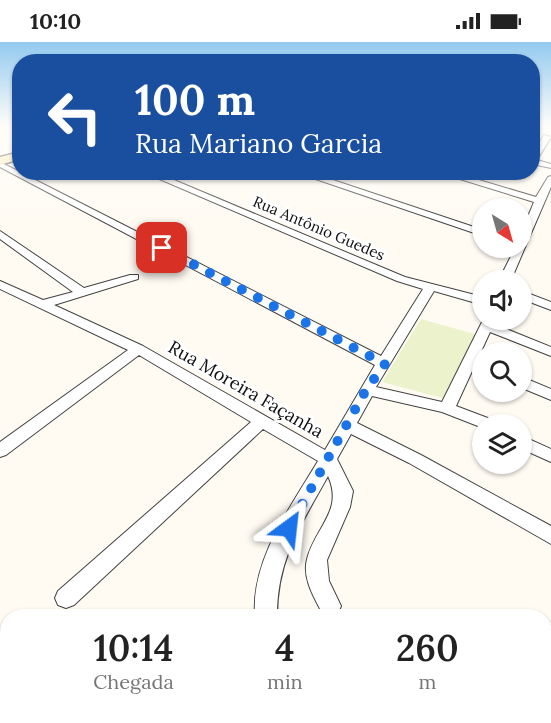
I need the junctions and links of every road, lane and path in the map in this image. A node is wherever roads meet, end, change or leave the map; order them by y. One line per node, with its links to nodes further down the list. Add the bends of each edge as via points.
1 (551, 179): 6 (street)
2 (39, 180): 21 (street)
3 (166, 180): 12 (street, Rua Antônio Guedes)
4 (323, 180): 8 (street)
5 (471, 180): 6 (street)
6 (543, 199): 7 (street)
7 (532, 221)
8 (472, 229)
9 (0, 234): 13 (street)
10 (134, 277): 13 (street)
11 (0, 285): 16 (street, Rua Moreira Façanha)
12 (429, 289): 14 (street, Rua Antônio Guedes); 21 (street)
13 (81, 292): 16 (street)
14 (472, 299)
15 (532, 299): 17 (street)
16 (45, 304): 19 (street, Rua Moreira Façanha)
17 (551, 306)
18 (503, 330): 20 (street)
19 (138, 349): 28 (street, Rua Moreira Façanha); 31 (street)
20 (551, 352)
21 (385, 364): 24 (street)
22 (472, 369): 26 (street)
23 (532, 386): 25 (street)
24 (366, 390): 26 (street); 29 (street)
25 (551, 395)
26 (447, 408): 27 (street)
27 (472, 418)
28 (261, 422): 33 (street, Rua Moreira Façanha); 35 (street)
29 (347, 425): 33 (street); 34 (street)
30 (532, 447): 32 (street)
31 (0, 451)
32 (551, 456)
33 (329, 460): 36 (street, Rua Moreira Façanha, via 344,491 341,507 317,560 318,582); 37 (street, via 279,546 265,595)
34 (551, 536)
35 (66, 598)
36 (330, 606)
37 (266, 609)

